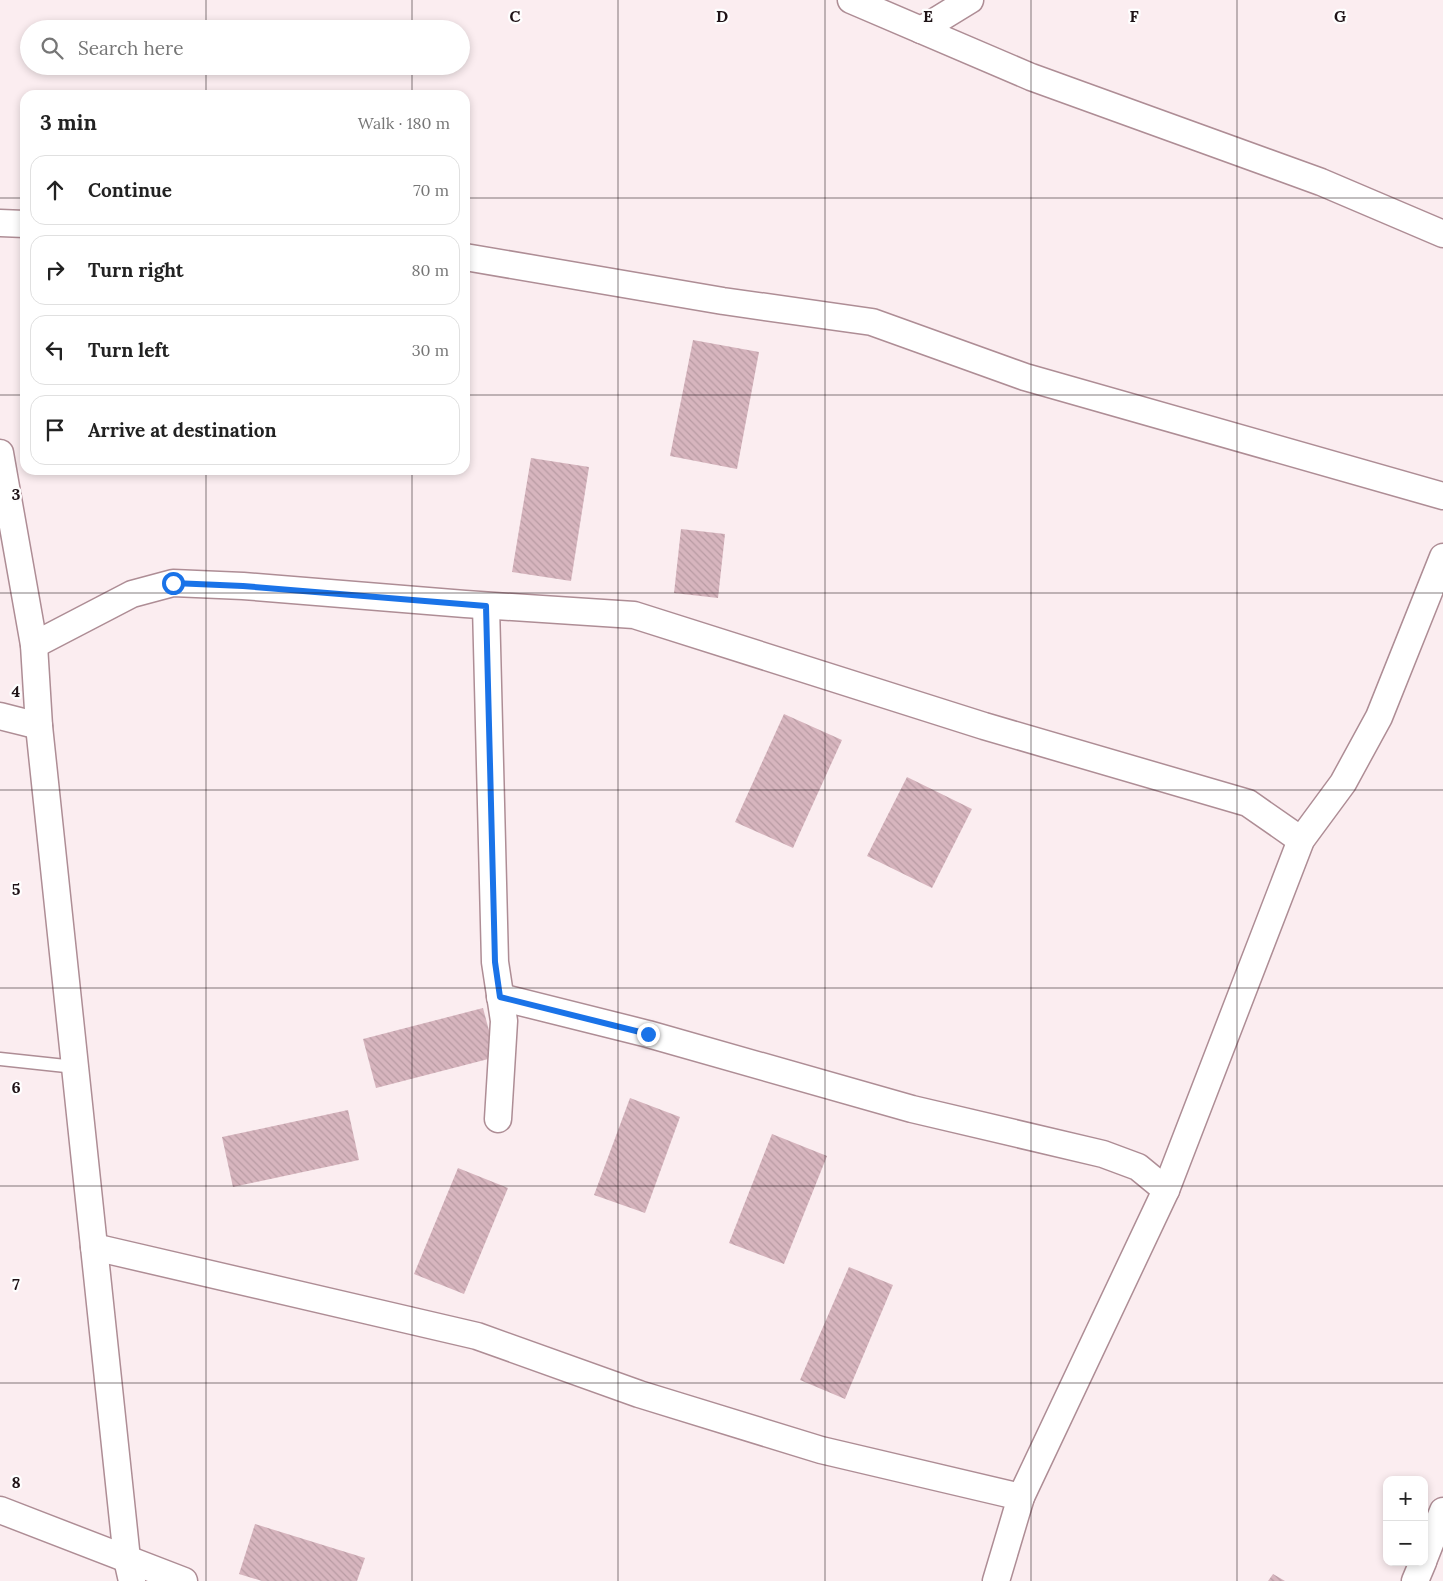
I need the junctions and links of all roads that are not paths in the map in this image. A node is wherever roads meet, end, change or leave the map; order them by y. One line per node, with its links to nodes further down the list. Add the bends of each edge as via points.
1 (852, 0): 3 (street)
2 (970, 0): 3 (street)
3 (921, 30): 6 (street, via 1031,77 1321,182)
4 (0, 223): 5 (street)
5 (20, 224)
6 (1443, 234)
7 (470, 258): 9 (street, via 723,302 872,322 1025,377)
8 (0, 453): 12 (street)
9 (1443, 496)
10 (1443, 557): 15 (street, via 1379,718 1344,783)
11 (486, 606): 12 (street, via 173,583 132,594); 15 (street, via 634,615 984,726 1248,803); 16 (street, via 495,962)
12 (34, 645): 14 (street)
13 (0, 716): 14 (street)
14 (39, 726): 18 (street)
15 (1301, 840): 20 (street)
16 (500, 997): 19 (street, via 504,1021); 20 (street, via 648,1034 912,1108 1103,1154 1138,1166)
17 (0, 1059): 18 (lane)
18 (75, 1067): 21 (street)
19 (498, 1119)
20 (1166, 1190): 22 (street)
21 (94, 1247): 22 (street, via 477,1336 639,1394 821,1450); 27 (street)
22 (1021, 1497): 29 (street)
23 (0, 1510): 27 (street)
24 (1443, 1511): 25 (street)
25 (1428, 1549)
26 (1421, 1566): 30 (street)
27 (129, 1570): 28 (street)
28 (184, 1581)
29 (996, 1581)
30 (1415, 1581)

